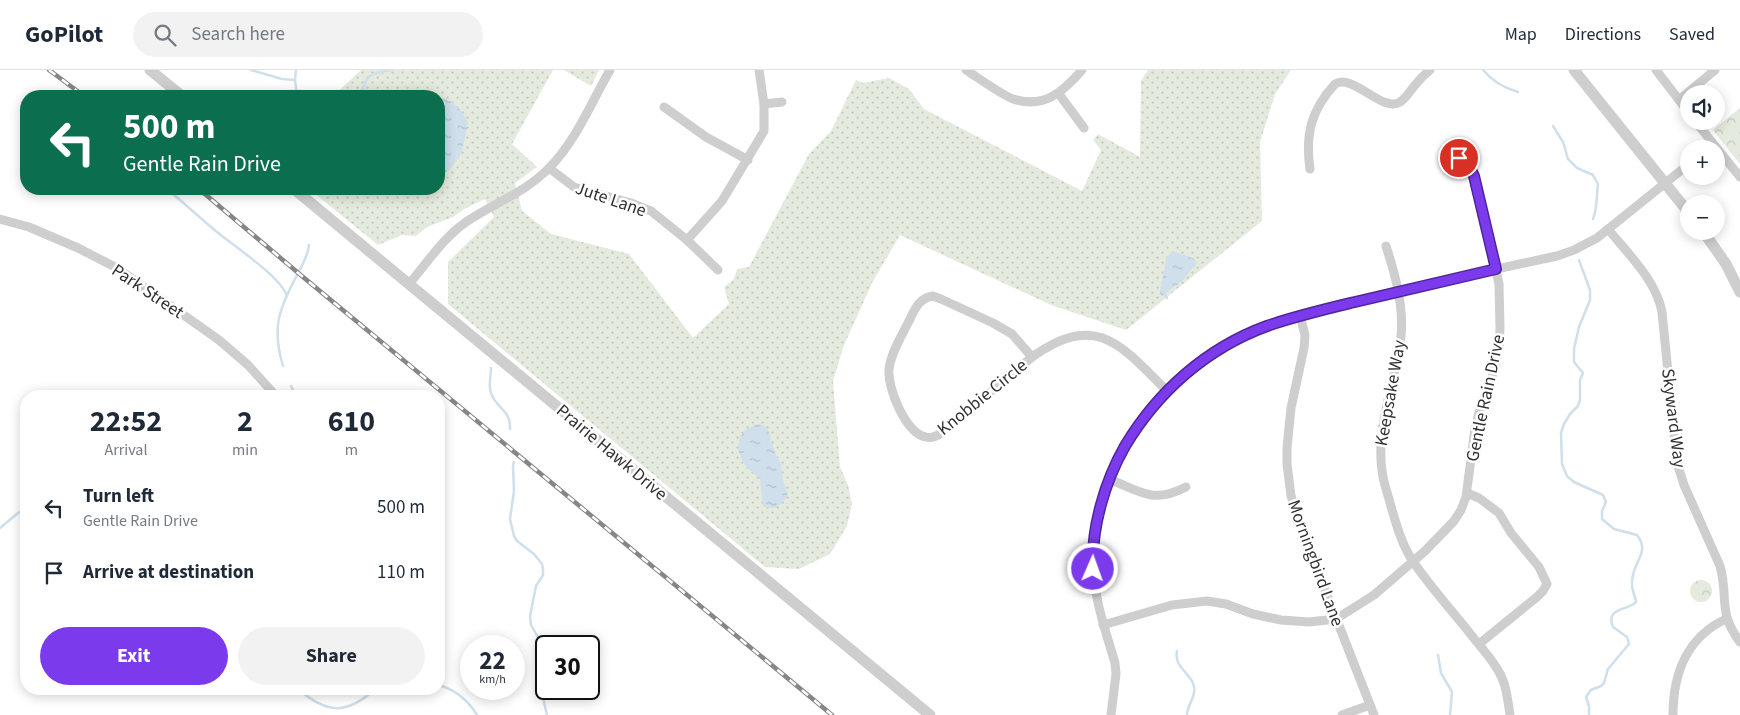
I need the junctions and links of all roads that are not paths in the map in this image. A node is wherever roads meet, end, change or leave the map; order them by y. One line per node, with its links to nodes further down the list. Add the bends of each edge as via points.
1 (150, 70): 10 (street)
2 (610, 70): 20 (street, via 573,136)
3 (759, 70): 14 (street)
4 (966, 70): 11 (street, via 1012,99 1038,102)
5 (1082, 70): 11 (street)
6 (1430, 70): 21 (street, via 1402,101 1396,103 1383,101 1346,82 1335,84 1311,123 1308,139)
7 (1574, 70): 24 (street)
8 (1656, 70): 12 (street)
9 (1715, 70): 12 (street)
10 (175, 90)
11 (1058, 94): 16 (street)
12 (1679, 100)
13 (782, 102): 14 (street)
14 (764, 104): 18 (street, via 764,131)
15 (664, 107): 18 (street, via 706,137)
16 (1084, 128)
17 (1459, 158): 32 (street, Gentle Rain Drive, via 1474,176)
18 (748, 160): 29 (street, via 722,201)
19 (1725, 161): 23 (street)
20 (549, 168): 29 (street, Jute Lane, via 580,190 651,211); 34 (street, via 519,192 465,223 445,240)
21 (1310, 170)
22 (1680, 171): 24 (street)
23 (1740, 177)
24 (1665, 183): 26 (street); 28 (street)
25 (301, 195): 34 (street, Prairie Hawk Drive)
26 (1680, 202)
27 (0, 219): 39 (street, Park Street, via 28,227 117,268 219,340)
28 (1608, 229): 32 (street, via 1566,253); 46 (street, Skyward Way, via 1650,283 1660,305 1677,463 1720,566)
29 (687, 240): 33 (street, Jute Lane)
30 (1709, 240): 36 (street)
31 (1386, 246): 35 (street, Keepsake Way)
32 (1496, 269): 35 (street); 43 (street, Gentle Rain Drive, via 1500,304 1499,347 1475,428)
33 (718, 270)
34 (409, 284): 51 (street, Prairie Hawk Drive)
35 (1397, 292): 37 (street); 44 (street, Keepsake Way, via 1401,334 1382,427 1381,469 1406,550)
36 (1740, 292)
37 (1300, 316): 40 (street, via 1226,344); 45 (street, Morningbird Lane, via 1304,348 1291,408 1287,464 1291,496 1302,531)
38 (1032, 357): 38 (street, Knobbie Circle, via 932,438 916,432 900,412 891,391 889,370 892,358 917,306 926,297 941,298 993,323 1012,334); 40 (street, via 1048,346 1074,336 1103,338 1128,352)
39 (271, 390)
40 (1167, 391): 41 (street, via 1135,430)
41 (1109, 479): 42 (street, via 1153,496 1174,493); 47 (street, via 1095,535 1093,559 1095,594)
42 (1186, 486)
43 (1467, 493): 44 (street, Gentle Rain Drive, via 1454,521); 49 (street, via 1499,513 1539,567 1547,584 1537,598)
44 (1413, 562): 45 (street, Gentle Rain Drive, via 1374,595); 49 (street, Keepsake Way)
45 (1336, 619): 47 (street, Gentle Rain Drive, via 1309,622 1281,620 1207,601 1172,606); 50 (street, Morningbird Lane)
46 (1726, 619): 48 (street, Skyward Way); 56 (street, via 1704,632 1689,651 1677,677)
47 (1103, 625): 52 (street, via 1116,674)
48 (1740, 642)
49 (1479, 644): 55 (street, Keepsake Way, via 1501,676)
50 (1370, 705): 53 (street); 54 (street, Morningbird Lane)
51 (930, 715)
52 (1110, 715)
53 (1342, 715)
54 (1374, 715)
55 (1510, 715)
56 (1673, 715)

